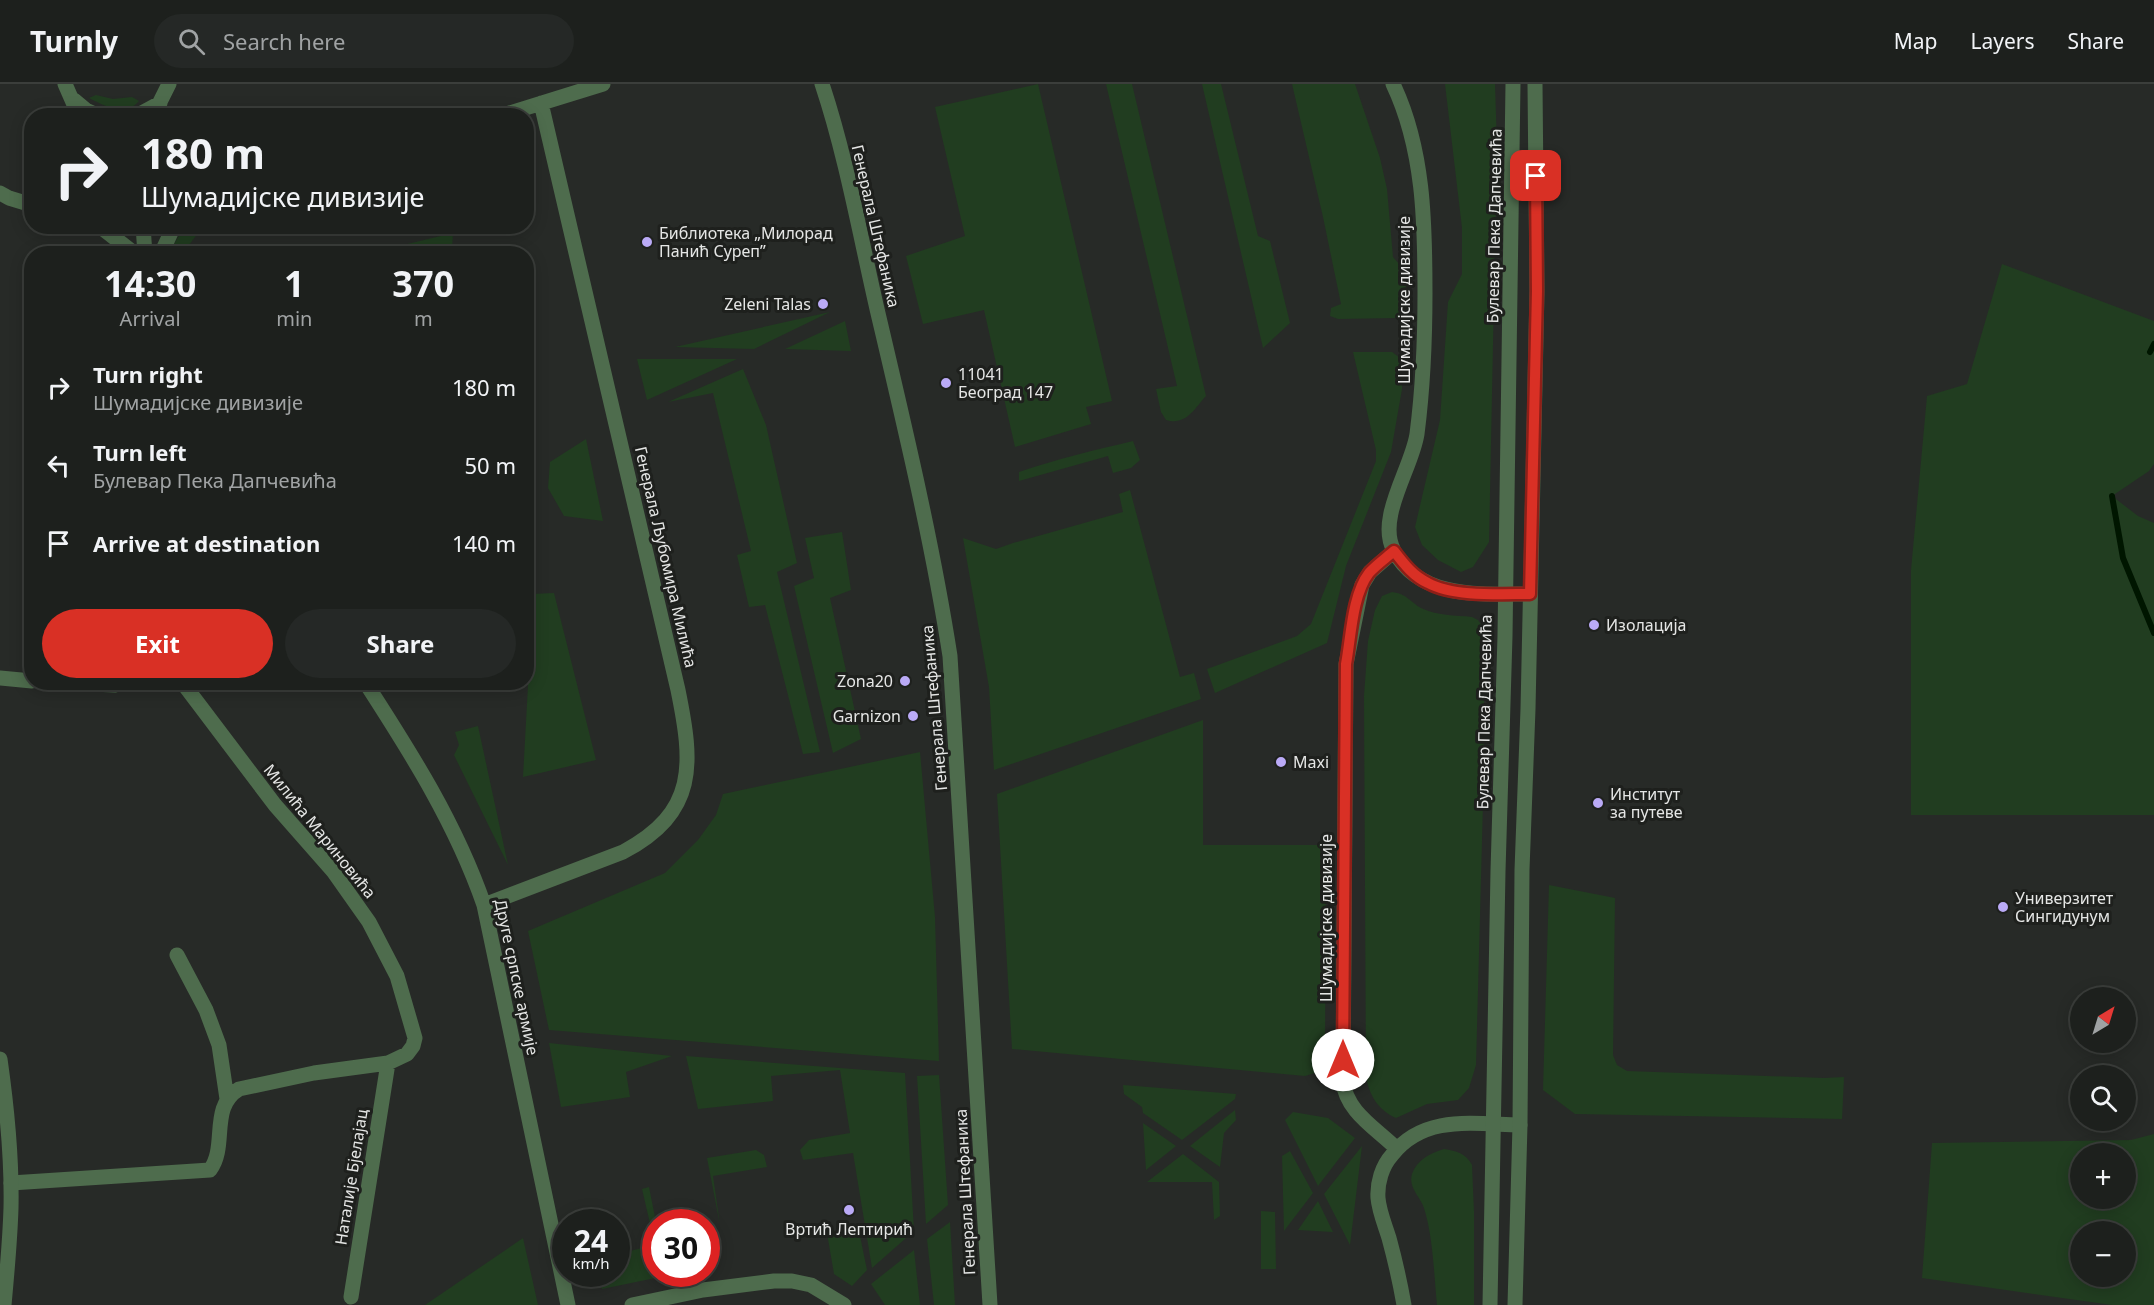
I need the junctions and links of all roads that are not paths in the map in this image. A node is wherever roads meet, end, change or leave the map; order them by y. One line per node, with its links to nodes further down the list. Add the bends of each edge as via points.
1 (169, 84): 8 (street)
2 (603, 84): 7 (street)
3 (822, 84): 35 (street, Генерала Штефаника, via 898,402 950,656)
4 (1393, 84): 14 (street, Шумадијске дивизије, via 1417,161 1425,274 1422,388 1416,436 1389,523)
5 (1513, 84): 15 (street, Булевар Пека Дапчевића)
6 (1536, 84): 16 (street, via 1537,291)
7 (541, 103): 9 (street); 21 (street, Генерала Љубомира Милића, via 678,690 686,737 686,778 676,808 642,842)
8 (157, 108)
9 (525, 108)
10 (0, 193): 11 (street)
11 (24, 203)
12 (110, 234): 13 (street)
13 (125, 246)
14 (1394, 551): 15 (street, via 1411,572 1429,584 1457,591); 28 (street, Шумадијске дивизије, via 1370,572 1362,585 1346,664 1343,1082 1348,1102 1355,1111)
15 (1504, 594): 16 (street); 26 (street, Булевар Пека Дапчевића)
16 (1530, 594): 27 (street)
17 (0, 678): 18 (street)
18 (24, 680)
19 (188, 690): 24 (street, Милића Мариновића, via 369,922 397,976 415,1038 407,1053)
20 (370, 690): 21 (street, Друге српске армије, via 444,812)
21 (484, 905): 32 (street, Друге српске армије)
22 (177, 955): 25 (street, via 206,1010 219,1045)
23 (0, 1059): 29 (street)
24 (388, 1063): 25 (street, Милића Мариновића, via 265,1083 239,1089); 30 (street, Наталије Бјелајац)
25 (228, 1099): 29 (street, via 221,1115 216,1162 210,1170)
26 (1494, 1124): 27 (street); 28 (street, via 1457,1123 1421,1130); 37 (street, Булевар Пека Дапчевића)
27 (1520, 1125): 38 (street)
28 (1396, 1149): 36 (street, via 1381,1176 1378,1200)
29 (11, 1183): 31 (street)
30 (351, 1297)
31 (4, 1305)
32 (568, 1305)
33 (632, 1305): 34 (street, via 703,1290 783,1281 811,1285)
34 (844, 1305)
35 (990, 1305)
36 (1404, 1305)
37 (1490, 1305)
38 (1515, 1305)

